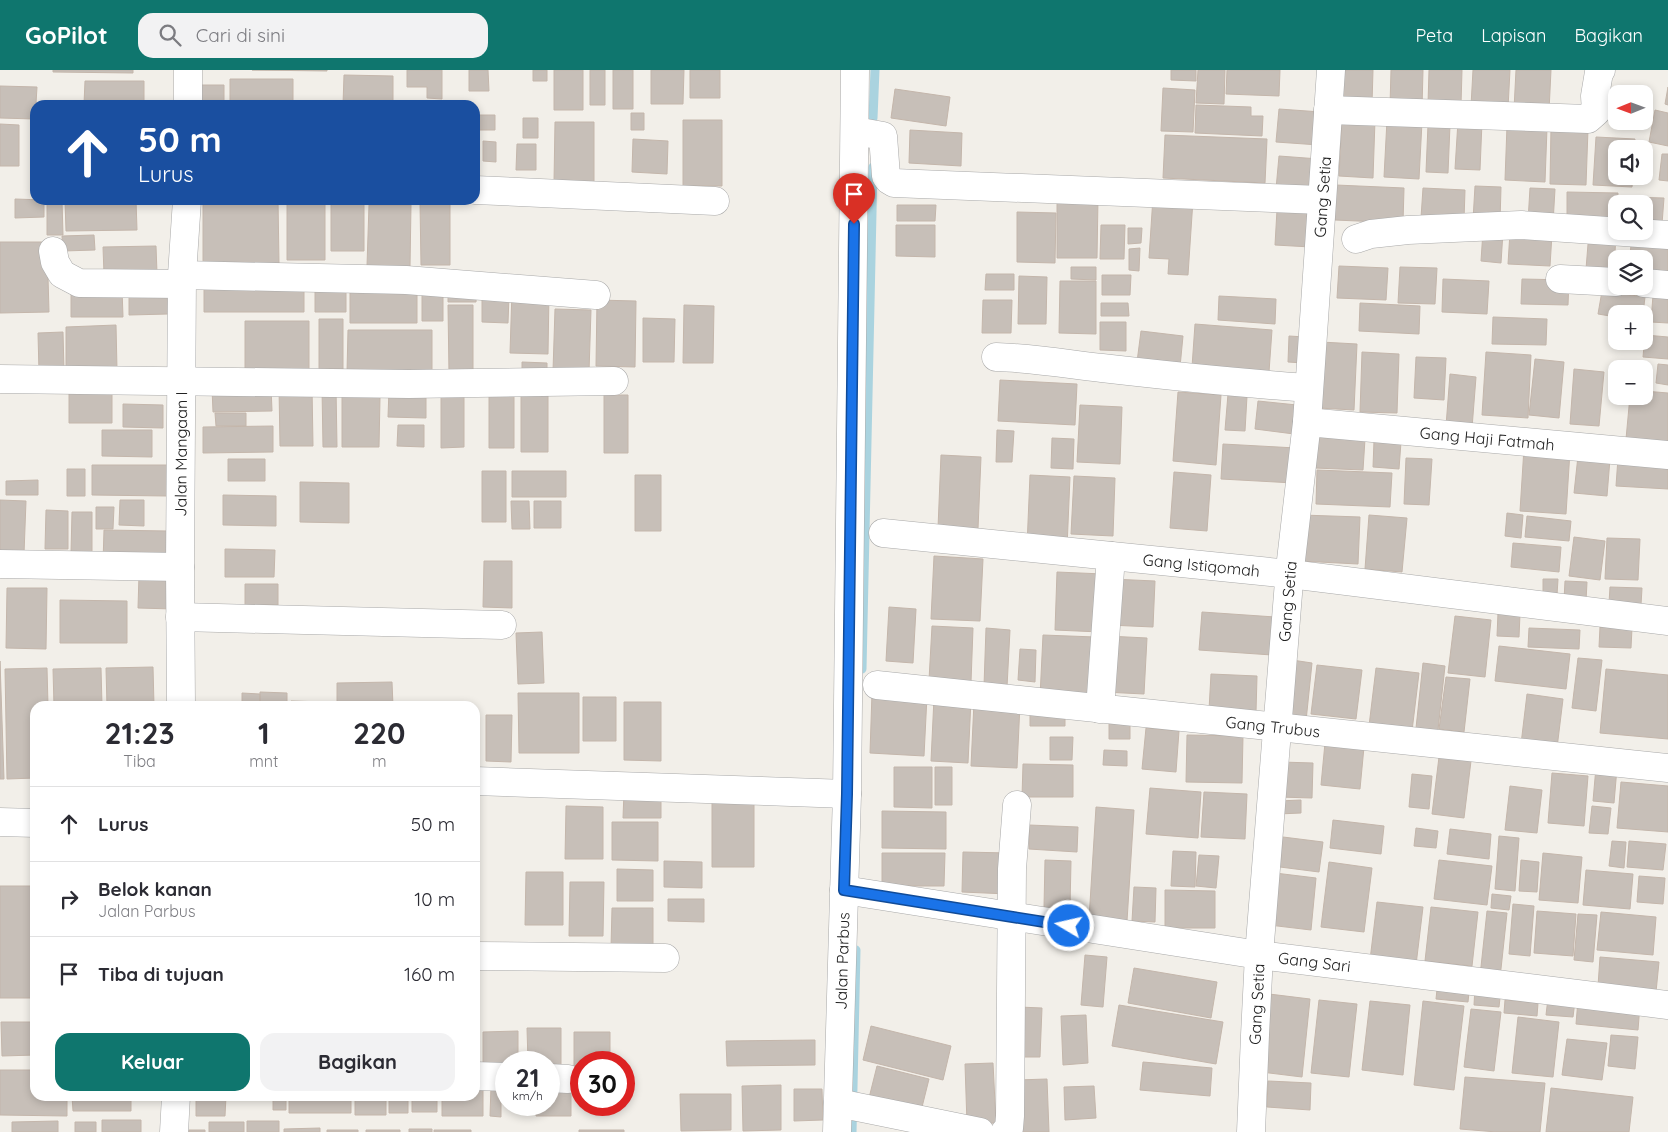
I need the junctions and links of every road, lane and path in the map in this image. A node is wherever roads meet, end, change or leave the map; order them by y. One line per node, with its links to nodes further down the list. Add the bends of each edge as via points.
1 (188, 70): 5 (street)
2 (855, 70): 7 (street, Jalan Parbus)
3 (1331, 70): 6 (street, Gang Setia)
4 (1601, 70): 6 (street, via 1595,96 1596,112 1588,119)
5 (188, 100)
6 (1328, 110): 9 (street, Gang Setia)
7 (855, 131): 9 (street, via 883,136 886,176 894,183); 42 (street, Jalan Parbus)
8 (480, 190): 10 (street)
9 (1321, 200): 25 (street, Gang Setia)
10 (714, 201)
11 (187, 205): 15 (street, Jalan Mangaan I)
12 (1668, 236): 13 (street, via 1521,226 1408,230)
13 (1356, 239)
14 (53, 251): 15 (street, via 62,274 79,283)
15 (182, 279): 20 (street, via 406,280); 24 (street, Jalan Mangaan I)
16 (1560, 279): 17 (street)
17 (1608, 282)
18 (1653, 283): 19 (street)
19 (1668, 284)
20 (596, 295)
21 (996, 357): 25 (street)
22 (0, 378): 24 (street)
23 (614, 381): 24 (street, via 409,384)
24 (181, 382): 31 (street, Jalan Mangaan I)
25 (1309, 388): 26 (street, Gang Setia)
26 (1307, 422): 27 (street, Gang Haji Fatmah); 32 (street, Gang Setia)
27 (1668, 455)
28 (883, 533): 29 (street, Gang Istiqomah)
29 (1111, 556): 32 (street, Gang Istiqomah); 38 (street)
30 (0, 564): 31 (street)
31 (180, 567): 33 (street, Jalan Mangaan I)
32 (1290, 574): 34 (street, Gang Istiqomah); 39 (street, Gang Setia)
33 (180, 618): 35 (street); 37 (street, Jalan Mangaan I)
34 (1668, 621)
35 (502, 624)
36 (877, 685): 38 (street, Gang Trubus)
37 (181, 701)
38 (1100, 709): 39 (street, Gang Trubus)
39 (1278, 728): 40 (street, Gang Trubus); 48 (street, Gang Setia)
40 (1668, 768)
41 (480, 781): 42 (street)
42 (847, 794): 46 (street, Jalan Parbus)
43 (1017, 805): 47 (street)
44 (0, 822): 45 (street)
45 (30, 823)
46 (856, 892): 47 (street, Gang Sari); 55 (street, Jalan Parbus)
47 (1012, 917): 48 (street, Gang Sari); 59 (street, via 1010,1116 1009,1128)
48 (1260, 955): 51 (street, Gang Sari); 60 (street, Gang Setia)
49 (480, 956): 50 (street)
50 (665, 958)
51 (1668, 1005)
52 (480, 1076): 53 (street)
53 (495, 1077)
54 (176, 1101): 56 (street)
55 (845, 1105): 57 (street, Jalan Parbus); 58 (street)
56 (174, 1132)
57 (837, 1132)
58 (980, 1132)
59 (1005, 1132)
60 (1251, 1132)

